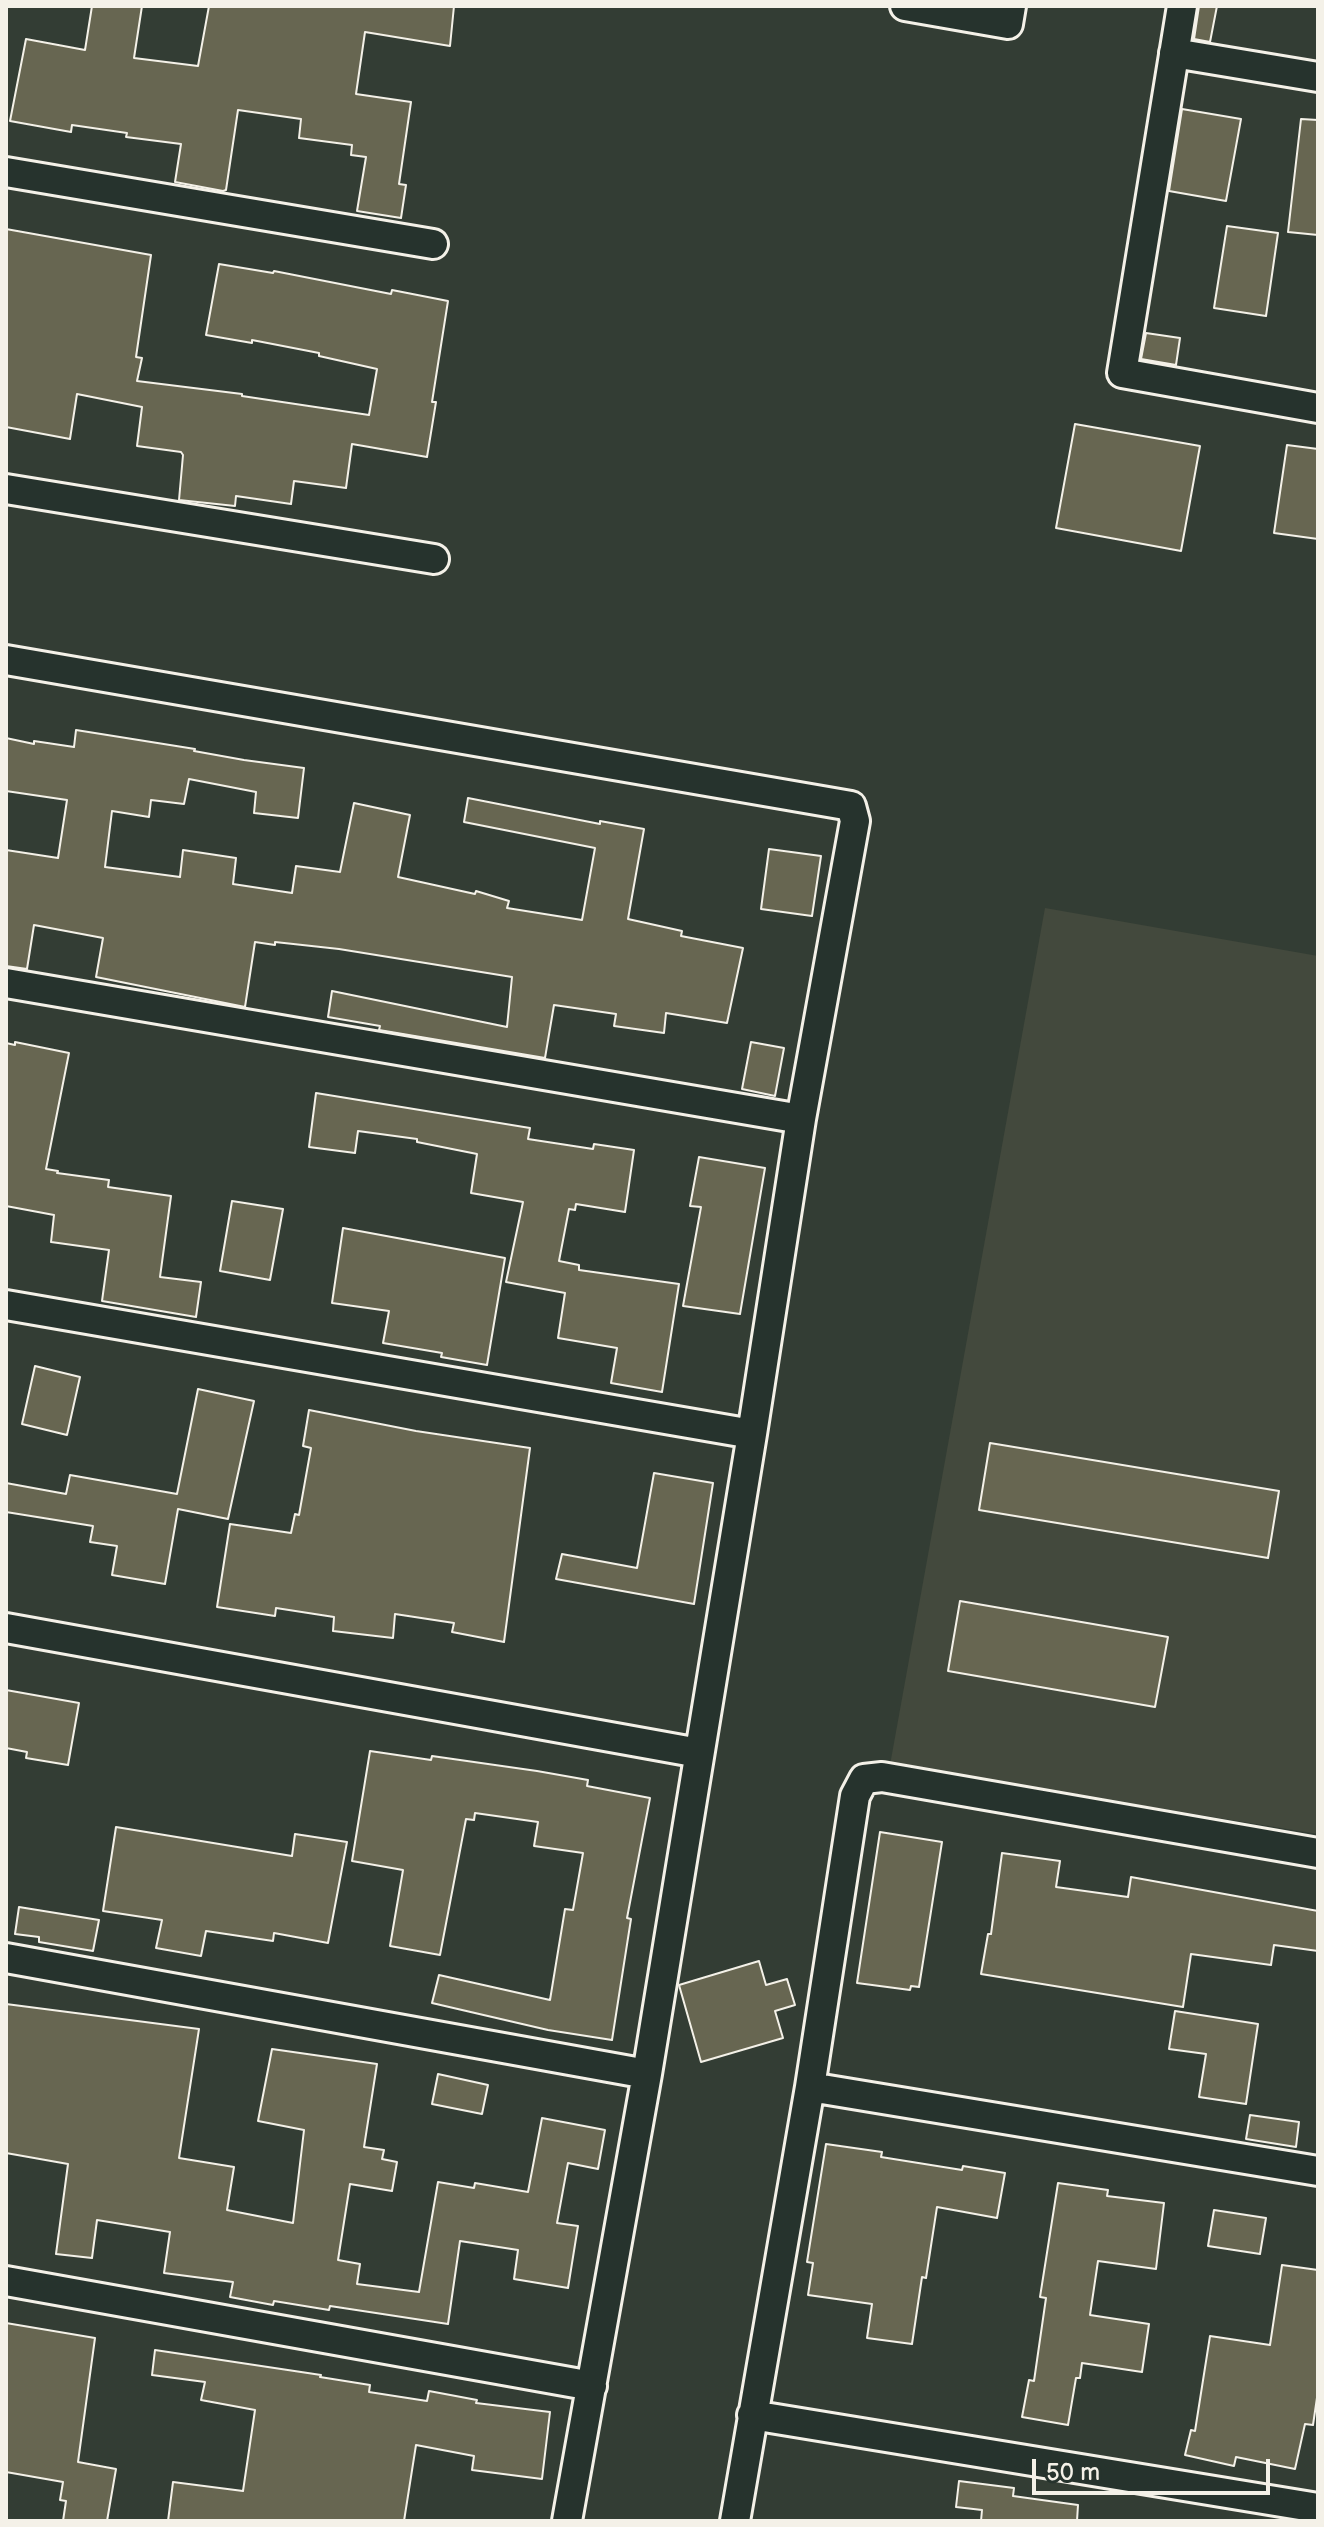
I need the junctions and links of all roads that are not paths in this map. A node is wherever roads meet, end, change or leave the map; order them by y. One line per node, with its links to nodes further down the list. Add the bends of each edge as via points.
1 (905, 6): 2 (street, via 1008,24)
2 (1011, 6)
3 (1182, 6): 4 (street)
4 (1174, 53): 5 (street); 8 (street, via 1122,373)
5 (1318, 77)
6 (6, 172): 7 (street)
7 (433, 244)
8 (1318, 408)
9 (6, 489): 10 (street)
10 (434, 559)
11 (6, 660): 13 (street, via 851,806 855,821)
12 (6, 983): 13 (street)
13 (801, 1119): 15 (street)
14 (6, 1305): 15 (street)
15 (752, 1434): 17 (street)
16 (6, 1628): 17 (street)
17 (699, 1753): 20 (street)
18 (1318, 1853): 21 (street, via 882,1777 864,1779 855,1796)
19 (6, 1958): 20 (street)
20 (647, 2074): 24 (street)
21 (810, 2087): 22 (street); 25 (street)
22 (1318, 2171)
23 (6, 2281): 24 (street)
24 (592, 2386): 27 (street)
25 (752, 2415): 26 (street); 28 (street)
26 (1318, 2508)
27 (567, 2521)
28 (735, 2521)

